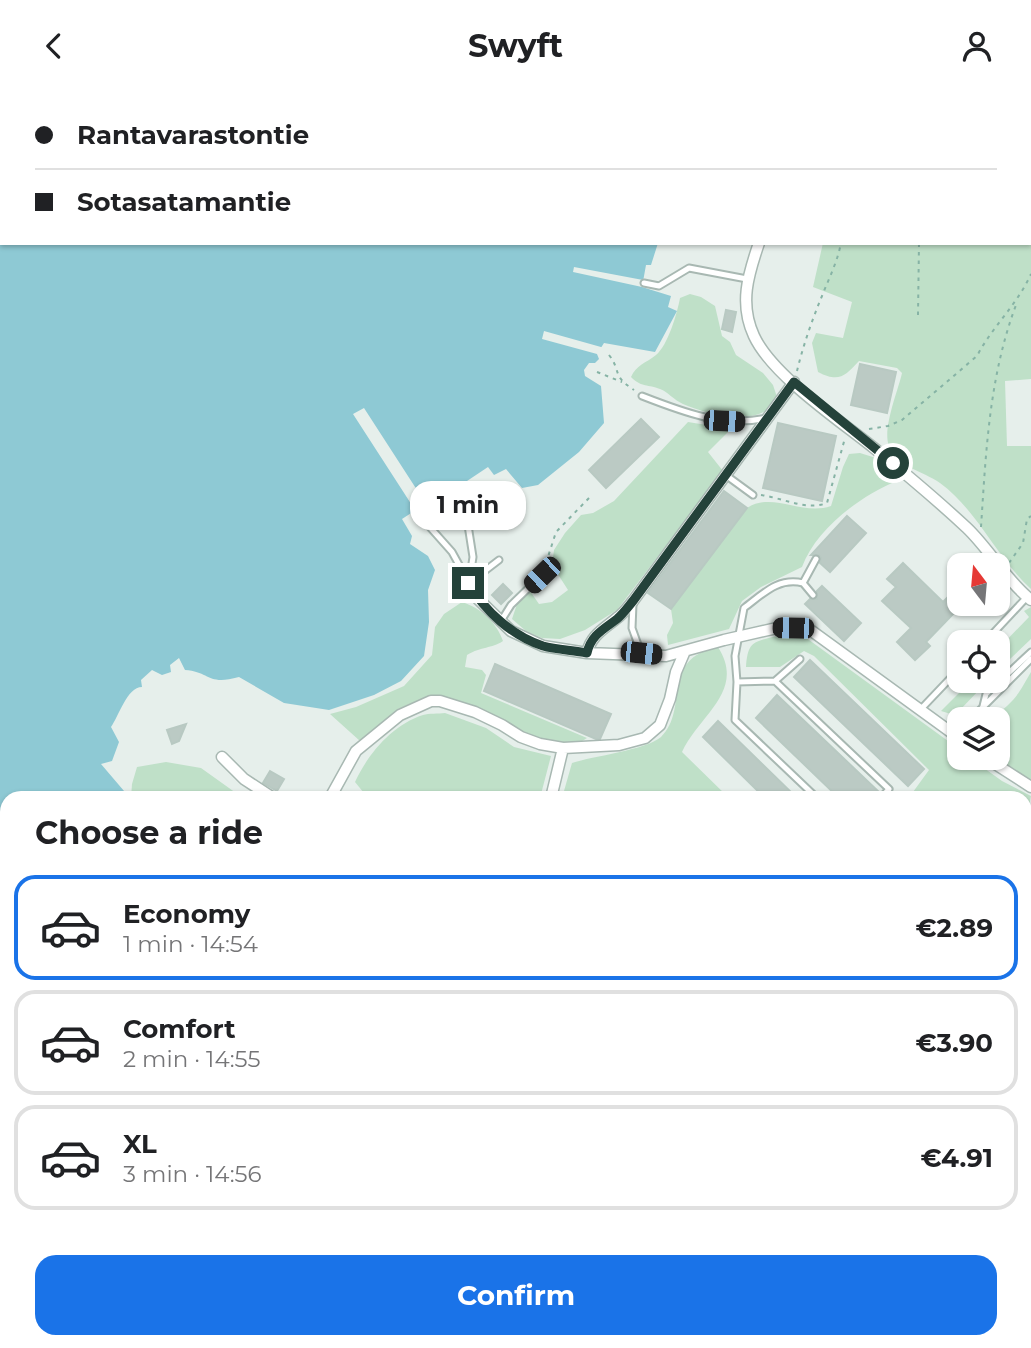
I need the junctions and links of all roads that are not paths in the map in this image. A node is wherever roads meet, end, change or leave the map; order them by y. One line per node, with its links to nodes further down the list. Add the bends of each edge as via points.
1 (758, 245): 2 (street)
2 (747, 279): 3 (lane, via 689,268 659,286); 4 (street, via 747,320 753,335 765,357)
3 (644, 283)
4 (794, 382): 6 (street); 17 (street, via 929,493)
5 (642, 396): 6 (lane, via 724,421)
6 (769, 417): 7 (street)
7 (727, 475): 9 (lane); 18 (street)
8 (486, 486): 14 (lane, via 465,506 473,557)
9 (753, 495)
10 (428, 525): 14 (lane, via 452,552)
11 (816, 559): 15 (lane)
12 (499, 560): 14 (lane)
13 (544, 570): 19 (lane)
14 (468, 583): 19 (street)
15 (803, 583): 16 (lane); 21 (lane, via 787,581 773,586 744,608)
16 (813, 595)
17 (1029, 599): 20 (lane)
18 (633, 601): 24 (street, via 599,630); 25 (lane, via 632,628)
19 (501, 621): 24 (street, via 543,646)
20 (997, 630)
21 (740, 636): 22 (street); 29 (lane, via 735,656); 33 (street, via 777,628 809,629)
22 (685, 650): 25 (street, via 666,656); 35 (street, via 660,725 645,738 619,745)
23 (1031, 652): 31 (lane, via 986,694)
24 (587, 653): 25 (street)
25 (641, 653)
26 (800, 659): 28 (lane)
27 (1031, 659): 32 (lane)
28 (775, 681): 29 (lane); 43 (lane)
29 (737, 682): 42 (lane, via 735,720)
30 (947, 682): 33 (lane)
31 (982, 707)
32 (983, 707)
33 (921, 709): 34 (street)
34 (947, 727)
35 (563, 748): 40 (street, via 521,737 475,712 431,702 400,716 356,751); 41 (street)
36 (222, 757): 39 (street)
37 (1005, 770): 38 (street)
38 (1031, 787)
39 (262, 791)
40 (334, 791)
41 (553, 791)
42 (810, 791)
43 (887, 791)

